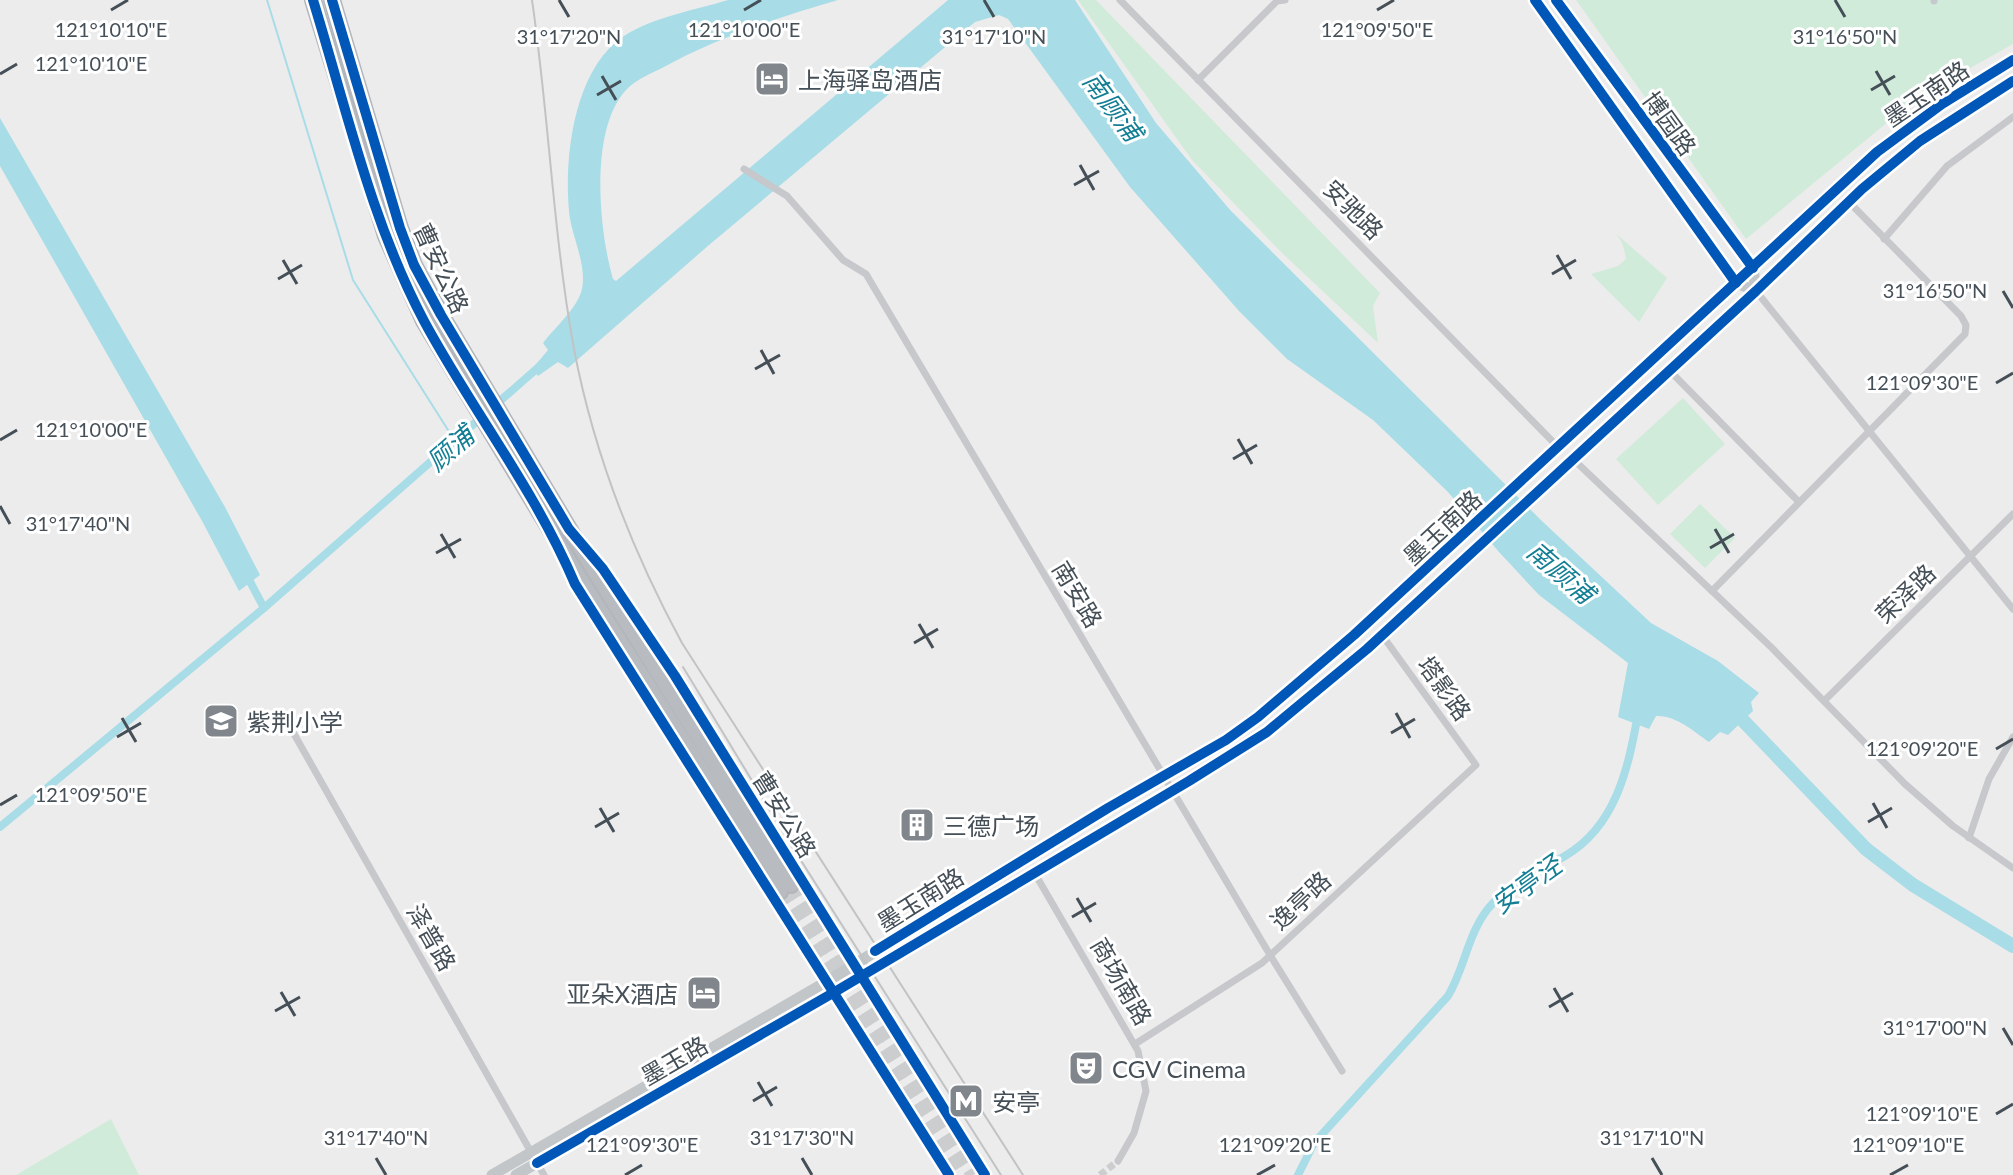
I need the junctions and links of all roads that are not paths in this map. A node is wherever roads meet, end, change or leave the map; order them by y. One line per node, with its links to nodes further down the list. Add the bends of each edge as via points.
1 (313, 0): 24 (highway, 曹安公路, via 396,261 424,321)
2 (332, 0): 23 (highway, 曹安公路, via 414,265)
3 (1120, 0): 8 (street, 安驰路)
4 (1285, 0): 8 (street, via 1277,1)
5 (1535, 0): 15 (main road, 博园路)
6 (1556, 0): 14 (main road, 博园路)
7 (2012, 60): 14 (main road, 墨玉南路, via 1877,152)
8 (1198, 80): 19 (street, 安驰路)
9 (2013, 81): 12 (main road, 墨玉南路, via 1920,141)
10 (2013, 117): 13 (street, via 1947,166)
11 (744, 169): 33 (street, 南安路, via 778,190 843,260 866,274)
12 (1848, 201): 13 (street); 16 (main road, 墨玉南路)
13 (1884, 239): 18 (street, via 1966,325 1958,343)
14 (1753, 268): 15 (main road, 墨玉南路); 16 (main road, 博园路)
15 (1736, 283): 16 (main road); 19 (main road, 墨玉南路)
16 (1756, 291): 17 (main road, 墨玉南路); 18 (street)
17 (1669, 370): 20 (main road, 墨玉南路); 21 (street)
18 (1867, 431): 21 (street); 25 (street)
19 (1558, 447): 33 (main road, 墨玉南路, via 1258,717)
20 (1573, 458): 26 (street); 28 (main road, 墨玉南路)
21 (1799, 502): 26 (street)
22 (2013, 514): 25 (street, 荣泽路)
23 (569, 529): 24 (highway, 曹安公路, via 786,889); 39 (main road, 曹安公路, via 603,569 675,676)
24 (555, 536): 41 (main road, 曹安公路, via 575,584)
25 (1971, 557): 27 (street); 29 (street, 荣泽路)
26 (1712, 591): 29 (street)
27 (2013, 609)
28 (1382, 635): 32 (street, 塔影路); 34 (main road, 墨玉南路, via 1267,732)
29 (1825, 700): 35 (street, via 1905,784)
30 (285, 718): 45 (street, 泽普路)
31 (2013, 737): 35 (street, via 1989,779)
32 (1476, 765): 38 (street, 逸亭路)
33 (1164, 777): 34 (street, 南安路); 39 (main road, 墨玉南路)
34 (1172, 791): 37 (main road, 墨玉南路); 38 (street, 南安路)
35 (1969, 838): 36 (street)
36 (2013, 868)
37 (1034, 872): 40 (main road, 墨玉南路); 43 (street, 商场南路)
38 (1270, 955): 43 (street, 逸亭路); 44 (street, 南安路)
39 (854, 964): 40 (main road, 曹安公路); 41 (main road, 墨玉南路)
40 (861, 976): 42 (main road, 墨玉南路); 51 (main road)
41 (826, 982): 42 (main road, 曹安公路); 45 (main road, 墨玉路)
42 (833, 993): 45 (main road, 墨玉路); 50 (main road, 曹安公路)
43 (1135, 1044): 46 (street, 商场南路, via 1146,1091 1134,1133)
44 (1342, 1071)
45 (534, 1157): 47 (main road, 墨玉路); 48 (main road, 墨玉路); 49 (street, 泽普路)
46 (1118, 1161)
47 (492, 1175)
48 (516, 1175)
49 (544, 1175)
50 (949, 1175)
51 (985, 1175)

